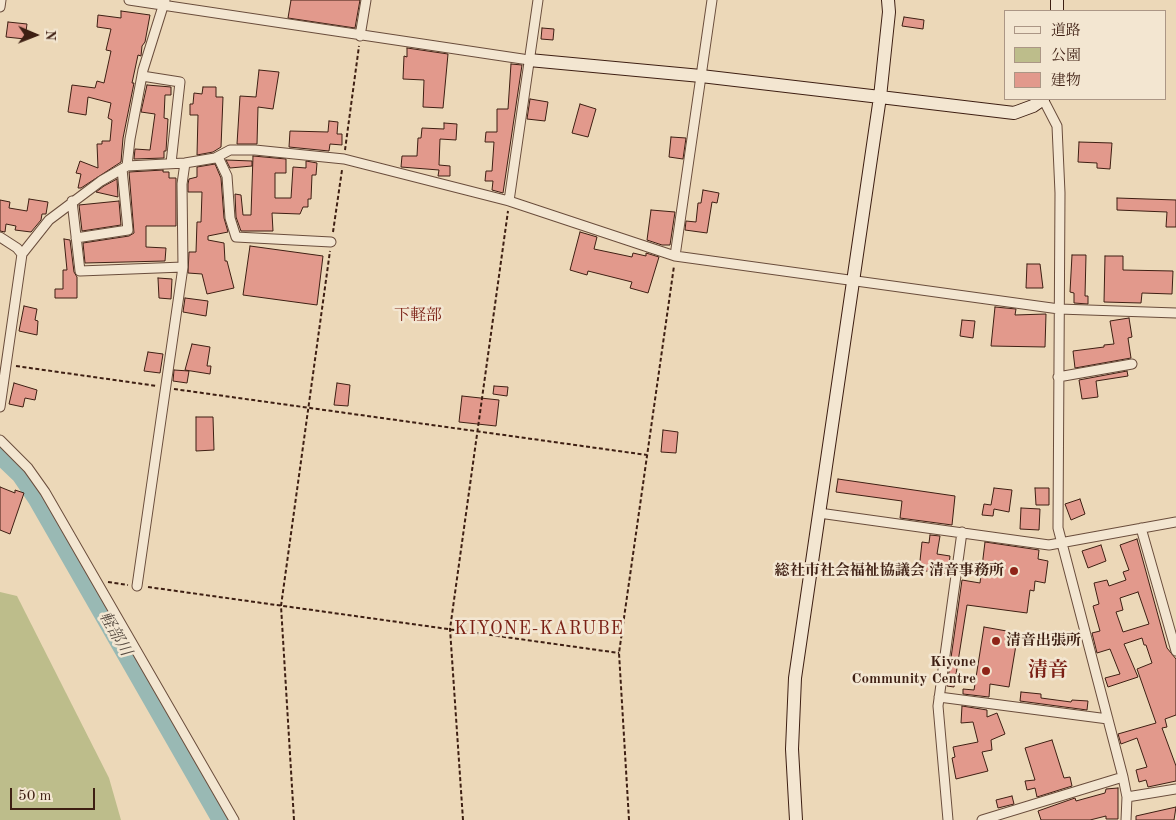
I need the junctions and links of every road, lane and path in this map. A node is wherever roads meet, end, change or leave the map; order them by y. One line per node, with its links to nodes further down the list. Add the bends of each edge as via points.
1 (1, 0): 8 (street)
2 (129, 0): 7 (street)
3 (366, 0): 9 (street)
4 (538, 0): 10 (street)
5 (712, 0): 12 (street)
6 (888, 0): 13 (street, via 890,12)
7 (164, 3): 9 (street); 11 (street)
8 (0, 7)
9 (360, 36): 10 (street); 17 (path)
10 (529, 60): 12 (street); 22 (street)
11 (142, 76): 19 (street, via 180,82); 20 (street)
12 (701, 76): 13 (street); 27 (street)
13 (880, 97): 14 (street, via 1014,113); 29 (street)
14 (1042, 100)
15 (1044, 100): 30 (street, via 1056,120 1057,133)
16 (218, 157): 17 (street, via 230,150 255,150); 18 (street); 25 (street, via 227,176 230,218 236,237)
17 (344, 158): 22 (street); 25 (path)
18 (185, 163): 19 (street); 28 (street, via 182,184)
19 (171, 164): 20 (street)
20 (125, 167): 21 (street); 24 (street, via 128,230)
21 (72, 201): 24 (street); 26 (street, via 49,220)
22 (509, 201): 27 (street); 36 (path)
23 (0, 237): 26 (street)
24 (76, 238): 28 (street, via 80,271)
25 (331, 242): 35 (path)
26 (22, 254): 34 (street)
27 (675, 256): 29 (street); 38 (path)
28 (183, 267): 45 (street)
29 (852, 280): 30 (street); 39 (street)
30 (1059, 309): 31 (street); 33 (street)
31 (1176, 313)
32 (1132, 364): 33 (street)
33 (1058, 377): 43 (street)
34 (0, 407)
35 (310, 408): 36 (path); 46 (path)
36 (479, 432): 38 (path); 47 (path)
37 (0, 440): 44 (street, via 37,480)
38 (647, 455): 49 (path)
39 (819, 513): 42 (street); 59 (street, via 795,678 792,748)
40 (1176, 522): 41 (street)
41 (1140, 528): 43 (street); 48 (street)
42 (962, 532): 43 (street, via 1049,545); 50 (street)
43 (1060, 542): 51 (street)
44 (96, 580): 45 (path); 55 (street)
45 (137, 586): 46 (path)
46 (281, 606): 47 (path); 56 (path)
47 (450, 629): 49 (path); 57 (path)
48 (1176, 651)
49 (619, 653): 58 (path)
50 (938, 697): 51 (street); 60 (street)
51 (1108, 719): 52 (street)
52 (1123, 777): 54 (street); 61 (street)
53 (1176, 789): 54 (street)
54 (1127, 797): 62 (street)
55 (234, 820)
56 (294, 820)
57 (463, 820)
58 (629, 820)
59 (796, 820)
60 (948, 820)
61 (982, 820)
62 (1126, 820)

